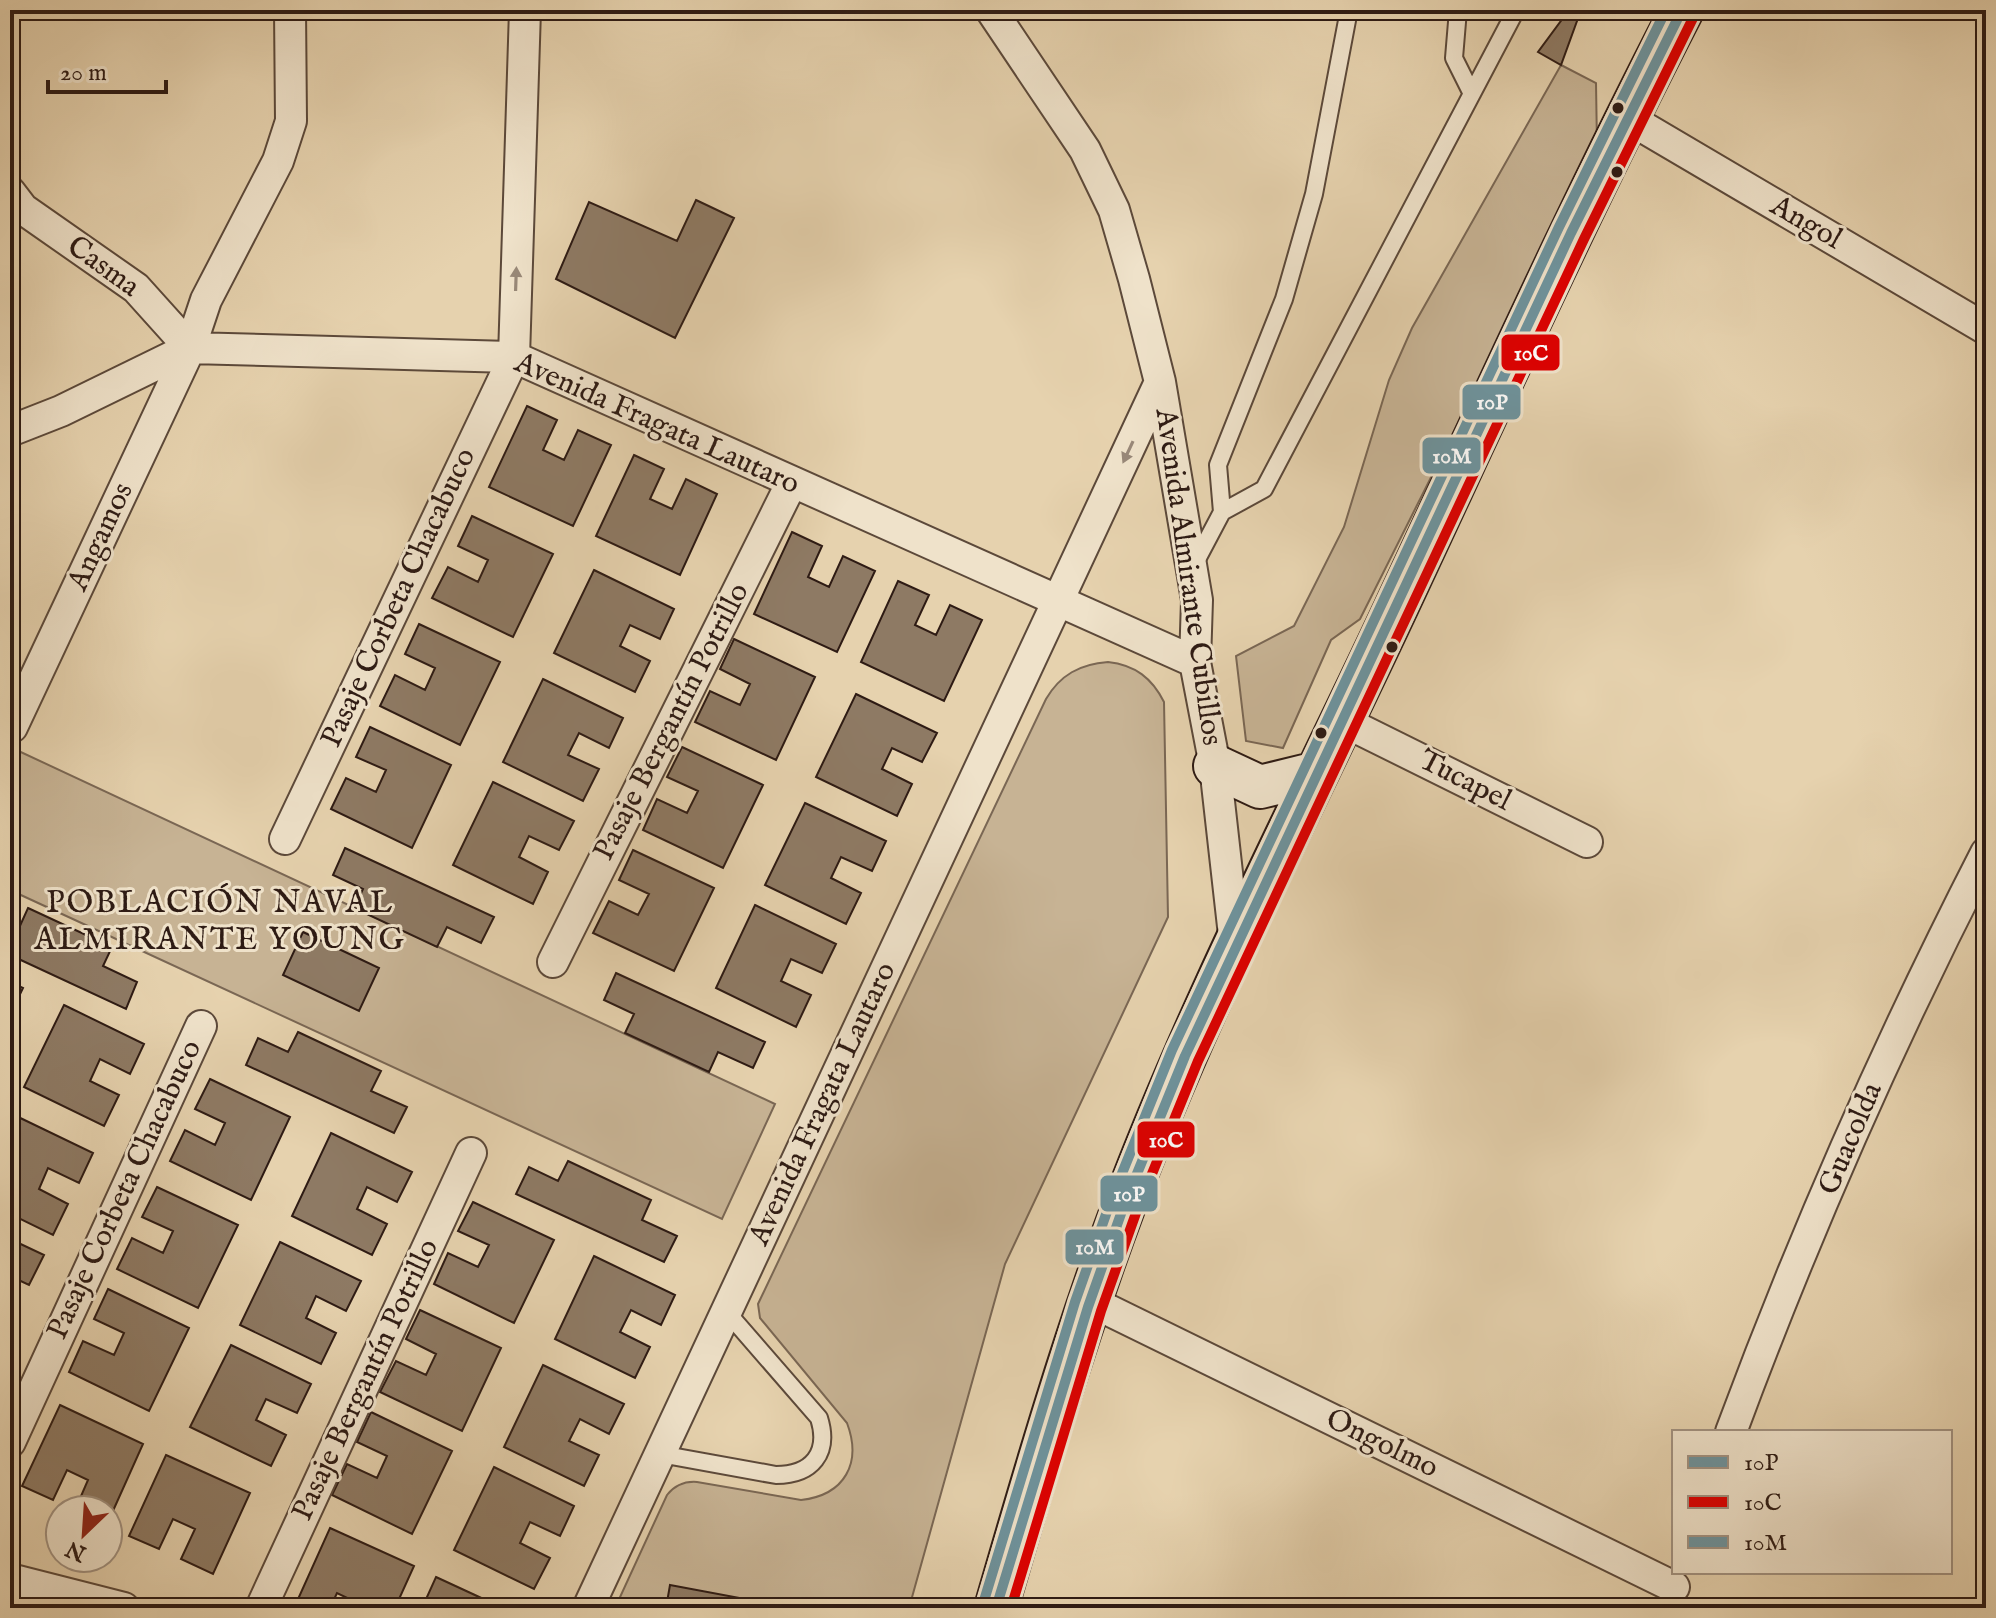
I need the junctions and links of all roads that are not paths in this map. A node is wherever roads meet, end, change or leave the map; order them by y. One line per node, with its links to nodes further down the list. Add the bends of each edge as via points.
1 (290, 10): 12 (street, Angamos, via 291,121 278,161 206,300)
2 (525, 10): 13 (street, one-way to 2)
3 (991, 10): 14 (street, Avenida Almirante Cubillos, via 1085,150 1114,210)
4 (1349, 10): 17 (lane, via 1314,194 1284,299 1218,465)
5 (1458, 10): 8 (lane, via 1454,58)
6 (1516, 10): 8 (lane)
7 (1682, 10): 9 (main road)
8 (1472, 94): 17 (lane, via 1264,489)
9 (1626, 117): 11 (street, Angol); 21 (main road)
10 (10, 192): 12 (street, Casma, via 23,209 136,288)
11 (1986, 329)
12 (190, 348): 13 (street, Avenida Fragata Lautaro); 15 (street, Avenida Fragata Lautaro); 22 (street, Angamos)
13 (514, 357): 16 (street, Avenida Fragata Lautaro); 25 (street, Pasaje Corbeta Chacabuco)
14 (1160, 382): 18 (street, Avenida Almirante Cubillos); 19 (street, Avenida Fragata Lautaro, one-way to 19)
15 (10, 431)
16 (792, 482): 19 (street, Avenida Fragata Lautaro); 29 (street, Pasaje Bergantín Potrillo)
17 (1222, 512): 18 (lane)
18 (1191, 570): 20 (street, Avenida Almirante Cubillos, via 1197,600)
19 (1059, 601): 20 (street, Avenida Fragata Lautaro); 33 (street, Avenida Fragata Lautaro)
20 (1195, 662): 23 (street, Avenida Almirante Cubillos)
21 (1343, 721): 24 (main road); 26 (street, Tucapel)
22 (12, 727)
23 (1215, 766): 24 (main road, via 1260,787); 28 (street, Avenida Almirante Cubillos)
24 (1317, 773): 28 (main road)
25 (285, 839)
26 (1587, 842)
27 (1986, 853): 34 (street, Guacolda, via 1868,1100)
28 (1235, 945): 32 (main road, via 1125,1204)
29 (553, 962)
30 (201, 1026): 35 (street, Pasaje Corbeta Chacabuco)
31 (471, 1153): 40 (street, Pasaje Bergantín Potrillo)
32 (1090, 1301): 38 (street, Ongolmo); 42 (main road)
33 (726, 1311): 36 (street, Avenida Fragata Lautaro); 36 (lane, via 819,1418 824,1431 816,1459 791,1475 776,1475)
34 (1732, 1430)
35 (10, 1442)
36 (660, 1454): 41 (street, Avenida Fragata Lautaro)
37 (10, 1579): 39 (street)
38 (1674, 1589)
39 (124, 1608)
40 (261, 1608)
41 (588, 1608)
42 (996, 1608)

